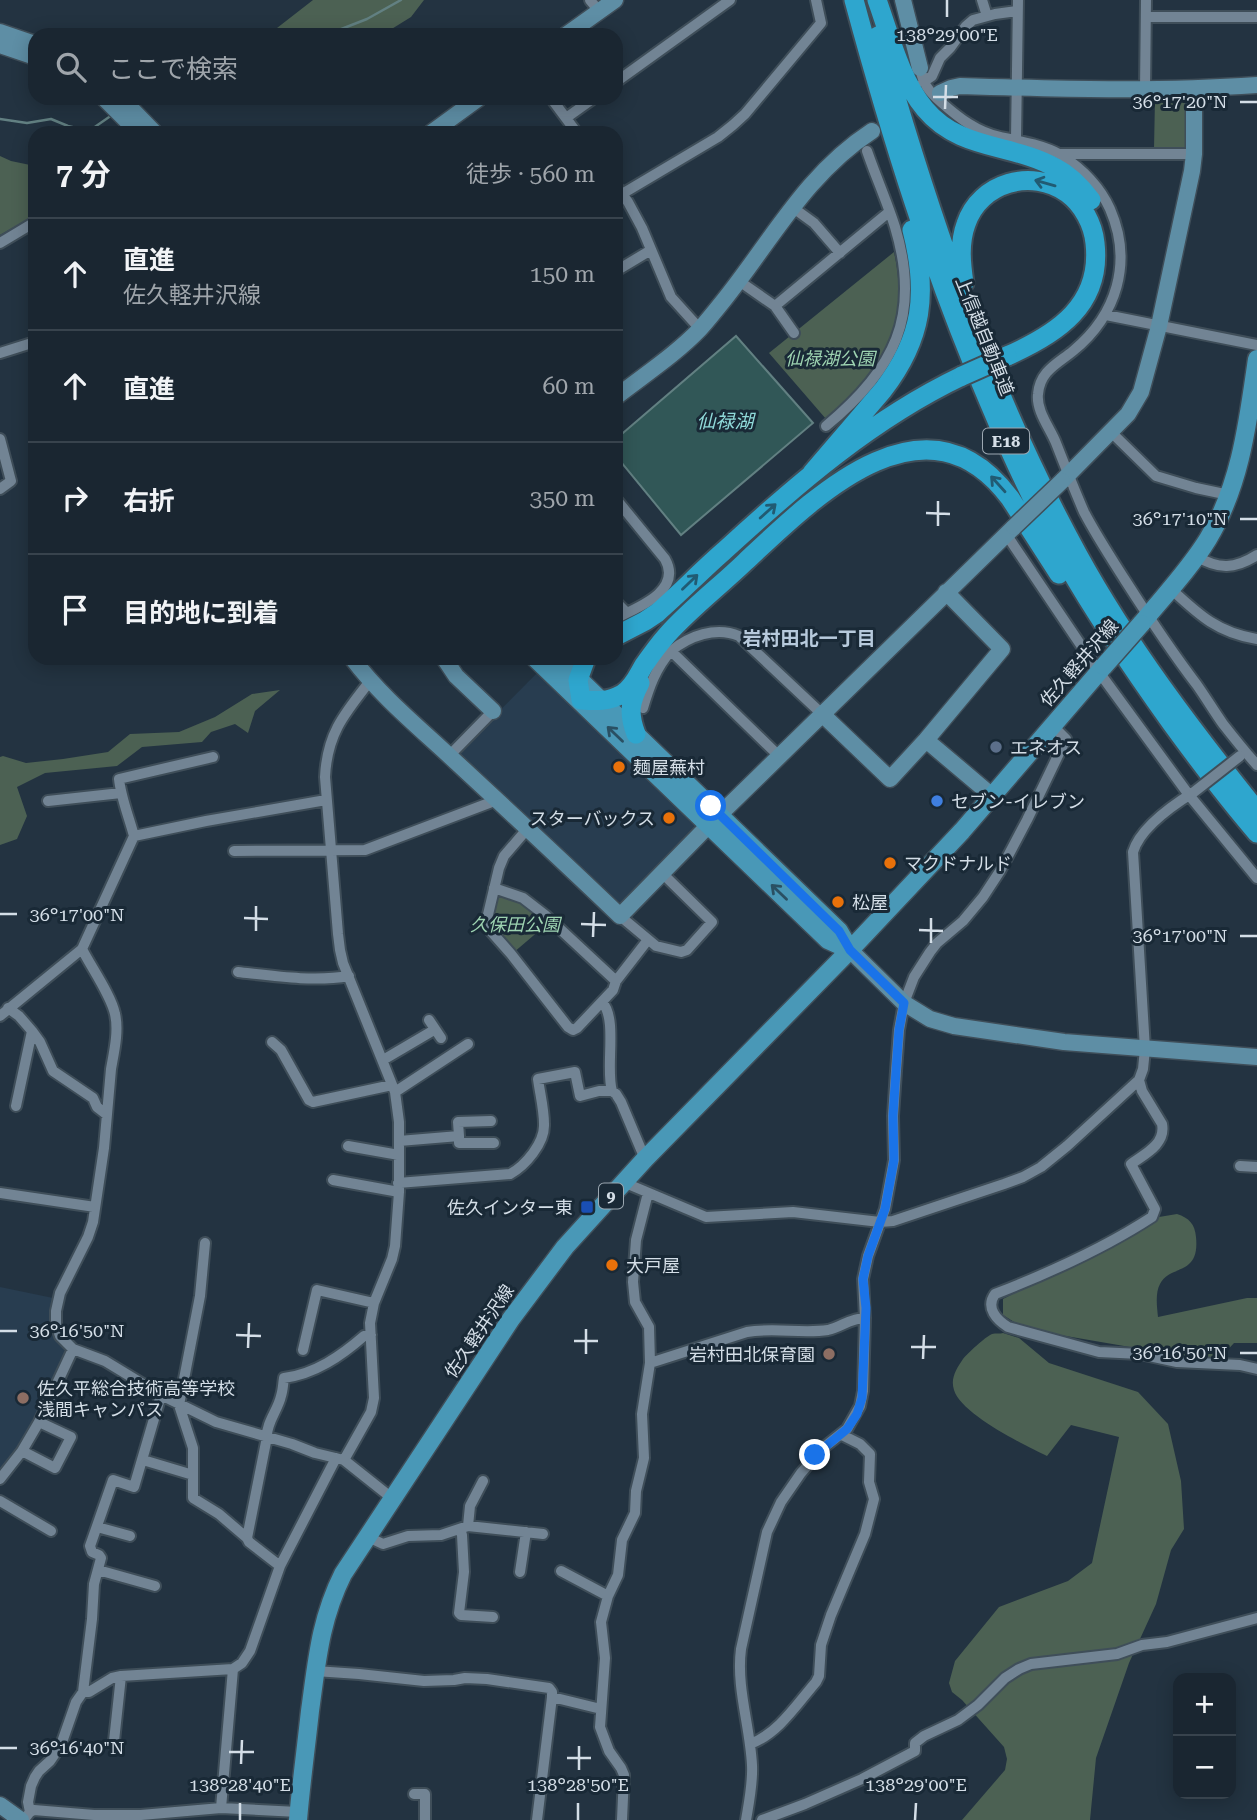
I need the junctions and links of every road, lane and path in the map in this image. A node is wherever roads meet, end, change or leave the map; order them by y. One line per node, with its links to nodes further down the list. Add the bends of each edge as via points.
1 (615, 0): 10 (street)
2 (730, 0): 21 (street)
3 (816, 0): 40 (street, via 821,23 746,114 718,137)
4 (853, 0): 65 (highway, via 915,242 919,313 908,352 894,376); 92 (highway, 上信越自動車道 / E18, via 920,222 986,396 1066,562)
5 (868, 0): 67 (highway, 上信越自動車道 / E18, via 941,243 983,354)
6 (877, 0): 59 (highway, via 908,83 936,120 966,139 1056,168 1091,199 1102,226 1107,252 1104,278 1088,314 1059,341)
7 (903, 0): 20 (street)
8 (982, 0): 12 (street)
9 (1146, 0): 13 (street)
10 (595, 6): 15 (street)
11 (1018, 6): 12 (street); 23 (street)
12 (987, 16): 20 (street, via 966,26 940,58 932,76)
13 (1146, 17): 14 (street); 25 (street)
14 (1257, 17)
15 (573, 28)
16 (0, 32): 17 (street)
17 (28, 42)
18 (0, 45): 19 (street)
19 (28, 55)
20 (921, 75): 36 (street, via 962,121)
21 (623, 77)
22 (1257, 85): 24 (street)
23 (1016, 88): 25 (street); 26 (street, via 960,86); 36 (street)
24 (1194, 89): 25 (street); 39 (street)
25 (1144, 90)
26 (940, 93)
27 (117, 105): 32 (street)
28 (470, 105): 33 (street)
29 (556, 105): 31 (street)
30 (584, 105): 31 (street)
31 (566, 118): 34 (street)
32 (137, 125)
33 (441, 126)
34 (572, 126)
35 (872, 131): 42 (street, via 825,168)
36 (1016, 139): 38 (street)
37 (867, 151): 43 (street)
38 (1059, 154): 39 (street); 51 (street, via 1103,195 1116,226 1121,265)
39 (1194, 154): 52 (street)
40 (623, 188)
41 (623, 197): 46 (street)
42 (792, 207): 47 (street, via 814,223); 49 (street)
43 (889, 212): 47 (street); 62 (street, via 905,277 898,335 870,383)
44 (28, 226): 45 (street)
45 (0, 243)
46 (652, 250): 48 (street); 53 (street, via 671,297)
47 (840, 253): 50 (street)
48 (623, 267)
49 (739, 281): 50 (street); 53 (street)
50 (775, 306): 54 (street)
51 (1106, 315): 52 (street); 66 (street, via 1041,382 1039,408)
52 (1159, 326): 56 (street); 63 (street, via 1141,392)
53 (700, 329): 61 (street)
54 (794, 333)
55 (28, 344): 57 (street)
56 (1257, 345)
57 (0, 353)
58 (1257, 359): 69 (main road, 佐久軽井沢線 / 9, via 1245,438)
59 (1009, 361): 60 (highway, bridge); 67 (highway, one-way to 67, via 1072,316 1093,278 1096,250 1091,225 1074,198 1045,182 1010,182 982,198 965,226 961,260 973,314)
60 (964, 381): 65 (highway, via 925,394); 71 (highway, via 855,454)
61 (623, 391)
62 (825, 426)
63 (1111, 432): 66 (street); 69 (street, via 1156,476)
64 (0, 439): 68 (street, via 11,481)
65 (812, 472): 81 (highway, one-way to 65, via 657,613)
66 (1065, 478): 72 (street, bridge); 80 (street)
67 (1043, 488): 113 (highway, 上信越自動車道 / E18, via 1116,619)
68 (0, 489)
69 (1229, 495): 74 (main road, 佐久軽井沢線 / 9)
70 (623, 508): 78 (street, via 665,559 669,572 657,597)
71 (785, 525): 83 (highway, via 672,629); 92 (highway, one-way to 71, via 1094,624 1002,487 967,459 926,450 883,458 816,499)
72 (1010, 531): 76 (street); 89 (street)
73 (1257, 555): 74 (street, via 1223,566)
74 (1196, 556): 75 (main road, 佐久軽井沢線 / 9)
75 (1171, 589): 80 (main road, 佐久軽井沢線 / 9); 82 (street, via 1214,625)
76 (946, 592): 97 (street); 100 (street, via 1002,649)
77 (623, 609): 78 (street)
78 (627, 613): 79 (street)
79 (623, 615)
80 (1144, 620): 89 (main road, 佐久軽井沢線 / 9, bridge); 102 (street)
81 (623, 632)
82 (1257, 639)
83 (663, 651): 94 (highway, via 628,690); 95 (street, via 665,657); 97 (street, via 710,632 732,633); 99 (highway, via 631,705); 104 (street)
84 (357, 665): 91 (street)
85 (449, 665): 96 (street)
86 (542, 665): 93 (main road)
87 (564, 665): 90 (main road)
88 (583, 665): 90 (highway)
89 (1102, 669): 98 (main road, 佐久軽井沢線 / 9); 108 (street)
90 (578, 680): 93 (highway); 94 (main road)
91 (370, 681): 103 (street); 110 (street, via 331,739)
92 (1153, 697): 116 (highway, 上信越自動車道 / E18)
93 (580, 700): 94 (highway); 114 (main road, one-way to 93)
94 (602, 701): 99 (main road)
95 (643, 708)
96 (493, 711): 103 (street)
97 (822, 714): 100 (street, via 890,779); 104 (street)
98 (1052, 725): 109 (main road, 佐久軽井沢線 / 9); 131 (street, via 1066,739 1000,871 963,921 937,943 914,977)
99 (636, 734): 114 (main road)
100 (926, 740): 109 (street)
101 (1257, 745): 102 (street)
102 (1243, 754): 106 (street); 108 (street, bridge)
103 (449, 756): 111 (street)
104 (779, 756): 114 (street)
105 (213, 757): 107 (street, via 119,779)
106 (1257, 765)
107 (121, 793): 112 (street); 117 (street)
108 (1192, 794): 121 (street); 137 (street, via 1150,826 1133,852)
109 (991, 795): 126 (main road, 佐久軽井沢線 / 9)
110 (326, 800): 117 (street); 119 (street)
111 (497, 800): 115 (street); 119 (street, via 365,850)
112 (48, 802)
113 (1257, 811)
114 (715, 820): 120 (street); 126 (main road, via 828,940)
115 (528, 828): 122 (street, via 504,856); 123 (street)
116 (1257, 832)
117 (134, 836): 125 (street)
118 (234, 851): 119 (street)
119 (331, 851): 128 (street, via 338,934)
120 (663, 874): 123 (street); 124 (street, via 712,922 681,952)
121 (1257, 878)
122 (494, 888): 129 (street, via 523,898); 130 (street, via 486,915 488,928 568,1027 577,1028)
123 (620, 916): 124 (street)
124 (648, 940): 129 (street)
125 (82, 949): 132 (street); 144 (street, via 115,1014 116,1042)
126 (850, 950): 131 (street); 151 (main road, 佐久軽井沢線 / 9)
127 (238, 972): 128 (street, via 307,978)
128 (349, 976): 139 (street)
129 (616, 981): 130 (street)
130 (602, 1002): 142 (street, via 608,1010)
131 (904, 1003): 137 (street, via 930,1019 954,1026); 160 (street, via 893,1116 894,1160)
132 (4, 1012): 134 (street, via 19,1016)
133 (435, 1029): 139 (street)
134 (32, 1031): 143 (street); 144 (street, via 52,1071 93,1098)
135 (272, 1042): 141 (street, via 313,1102)
136 (468, 1044): 141 (street)
137 (1145, 1049): 138 (street); 140 (street)
138 (1257, 1057)
139 (383, 1060): 141 (street)
140 (1139, 1080): 160 (street, via 1052,1160 1023,1177); 168 (street, via 1163,1129 1156,1146 1130,1164 1154,1209 1152,1217 1108,1243 995,1294 991,1307 1008,1327 1099,1352)
141 (393, 1088): 147 (street)
142 (612, 1091): 151 (street); 156 (street, via 580,1096 575,1072 538,1079 545,1125 519,1170)
143 (16, 1105)
144 (106, 1114): 159 (street)
145 (491, 1121): 146 (street, via 458,1122)
146 (458, 1136): 147 (street); 148 (street, via 459,1143)
147 (399, 1141): 150 (street)
148 (494, 1143)
149 (348, 1146): 150 (street)
150 (399, 1155): 156 (street)
151 (645, 1159): 155 (main road, 佐久軽井沢線 / 9)
152 (1240, 1166): 153 (street)
153 (1257, 1167)
154 (333, 1180): 156 (street)
155 (623, 1182): 158 (street); 180 (main road, 佐久軽井沢線 / 9, via 533,1288)
156 (399, 1187): 162 (street, via 392,1259)
157 (0, 1194): 159 (street)
158 (649, 1194): 160 (street, via 706,1217 793,1212); 167 (street, via 636,1240 633,1282 635,1302 649,1327)
159 (95, 1207): 166 (street, via 88,1237 55,1311 60,1336)
160 (880, 1222): 163 (street, via 863,1279)
161 (205, 1243): 170 (street)
162 (374, 1303): 164 (street); 165 (street, via 317,1290)
163 (865, 1318): 167 (street, via 827,1330 761,1329); 172 (street, via 862,1398)
164 (371, 1335): 173 (street, via 323,1366 285,1378); 175 (street, via 373,1405 350,1452)
165 (309, 1343)
166 (73, 1349): 169 (street, via 105,1361); 171 (street)
167 (650, 1363): 195 (street, via 635,1513 622,1540 618,1575)
168 (1257, 1369)
169 (161, 1395): 170 (street); 176 (street)
170 (179, 1405): 173 (street); 177 (street, via 193,1448)
171 (39, 1422): 174 (street); 174 (street, via 71,1437 55,1468)
172 (842, 1435): 205 (street, via 801,1472 767,1532 740,1660); 205 (street, via 870,1454 874,1499 865,1534 821,1645 816,1682 785,1719)
173 (267, 1437): 175 (street); 189 (street)
174 (22, 1451): 178 (street)
175 (340, 1459): 180 (street); 190 (street)
176 (143, 1460): 177 (street); 182 (street, via 134,1487 113,1480)
177 (193, 1475): 189 (street, via 193,1498)
178 (0, 1479)
179 (483, 1481): 183 (street)
180 (393, 1499): 188 (main road, 佐久軽井沢線 / 9)
181 (0, 1501): 184 (street)
182 (97, 1527): 187 (street); 191 (street, via 90,1548 100,1557)
183 (464, 1528): 185 (street); 188 (street, via 383,1544); 196 (street, via 459,1613)
184 (51, 1531)
185 (526, 1532): 186 (street); 193 (street)
186 (544, 1534)
187 (130, 1536)
188 (368, 1537): 199 (main road, 佐久軽井沢線 / 9, via 328,1606)
189 (247, 1538): 190 (street)
190 (280, 1566): 198 (street, via 250,1651)
191 (98, 1570): 194 (street); 201 (street)
192 (569, 1571): 195 (street)
193 (520, 1572)
194 (155, 1586)
195 (608, 1596): 203 (street, via 601,1622 605,1658)
196 (494, 1617)
197 (1257, 1618): 215 (street, via 1118,1654 1019,1669 968,1713 915,1743 915,1751 862,1779)
198 (233, 1670): 200 (street); 208 (street)
199 (315, 1671): 202 (street, via 424,1681 487,1679 549,1688); 209 (main road, 佐久軽井沢線 / 9)
200 (121, 1676): 201 (street); 204 (street)
201 (83, 1692): 210 (street, via 61,1745 31,1786)
202 (552, 1697): 203 (street); 212 (street)
203 (601, 1709): 213 (street, via 602,1735 624,1775)
204 (114, 1741)
205 (750, 1744): 214 (street, via 753,1774)
206 (424, 1794): 211 (street)
207 (0, 1805): 210 (street)
208 (221, 1808): 209 (street); 210 (street, via 141,1815 34,1810)
209 (298, 1816)
210 (25, 1817)
211 (425, 1820)
212 (537, 1820)
213 (622, 1820)
214 (746, 1820)
215 (762, 1820)

